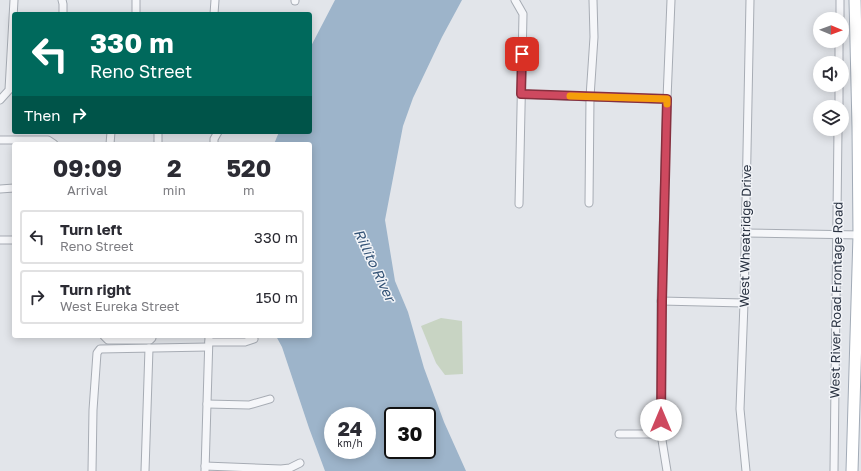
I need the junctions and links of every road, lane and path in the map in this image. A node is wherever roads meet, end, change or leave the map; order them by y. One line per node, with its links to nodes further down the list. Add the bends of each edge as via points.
1 (14, 0): 11 (street)
2 (62, 0): 12 (street)
3 (136, 0): 13 (street)
4 (215, 0): 14 (street)
5 (515, 0): 17 (street, via 523,14)
6 (594, 0): 18 (street)
7 (671, 0): 19 (street)
8 (750, 0): 28 (street, West Wheatridge Drive)
9 (840, 0): 15 (street)
10 (855, 0): 30 (main road)
11 (14, 12)
12 (63, 12)
13 (136, 12)
14 (214, 12)
15 (840, 12)
16 (12, 90): 20 (street)
17 (521, 94): 18 (street); 26 (street)
18 (590, 97): 19 (street); 27 (street)
19 (667, 99): 33 (street)
20 (0, 100)
21 (838, 136): 29 (street, West River Road Frontage Road)
22 (0, 140): 23 (street)
23 (51, 142)
24 (12, 188): 25 (street)
25 (0, 189)
26 (519, 204)
27 (589, 204)
28 (745, 233): 29 (street); 34 (street, West Wheatridge Drive)
29 (837, 235): 30 (street); 50 (street, West River Road Frontage Road)
30 (860, 235): 51 (main road)
31 (0, 240): 32 (street)
32 (12, 240)
33 (662, 301): 34 (street); 43 (street)
34 (744, 303): 49 (street, West Wheatridge Drive, via 740,409)
35 (106, 338): 36 (street)
36 (152, 338)
37 (254, 339): 38 (street, via 245,342)
38 (209, 342): 39 (street); 41 (street)
39 (149, 348): 46 (street, via 100,348 97,354); 47 (street)
40 (270, 399): 41 (street, via 249,405)
41 (207, 404): 45 (street)
42 (619, 434): 43 (street)
43 (661, 434): 48 (street)
44 (300, 463): 45 (street, via 281,469)
45 (205, 469)
46 (92, 471)
47 (145, 471)
48 (667, 471)
49 (746, 471)
50 (834, 471)
51 (852, 471)

